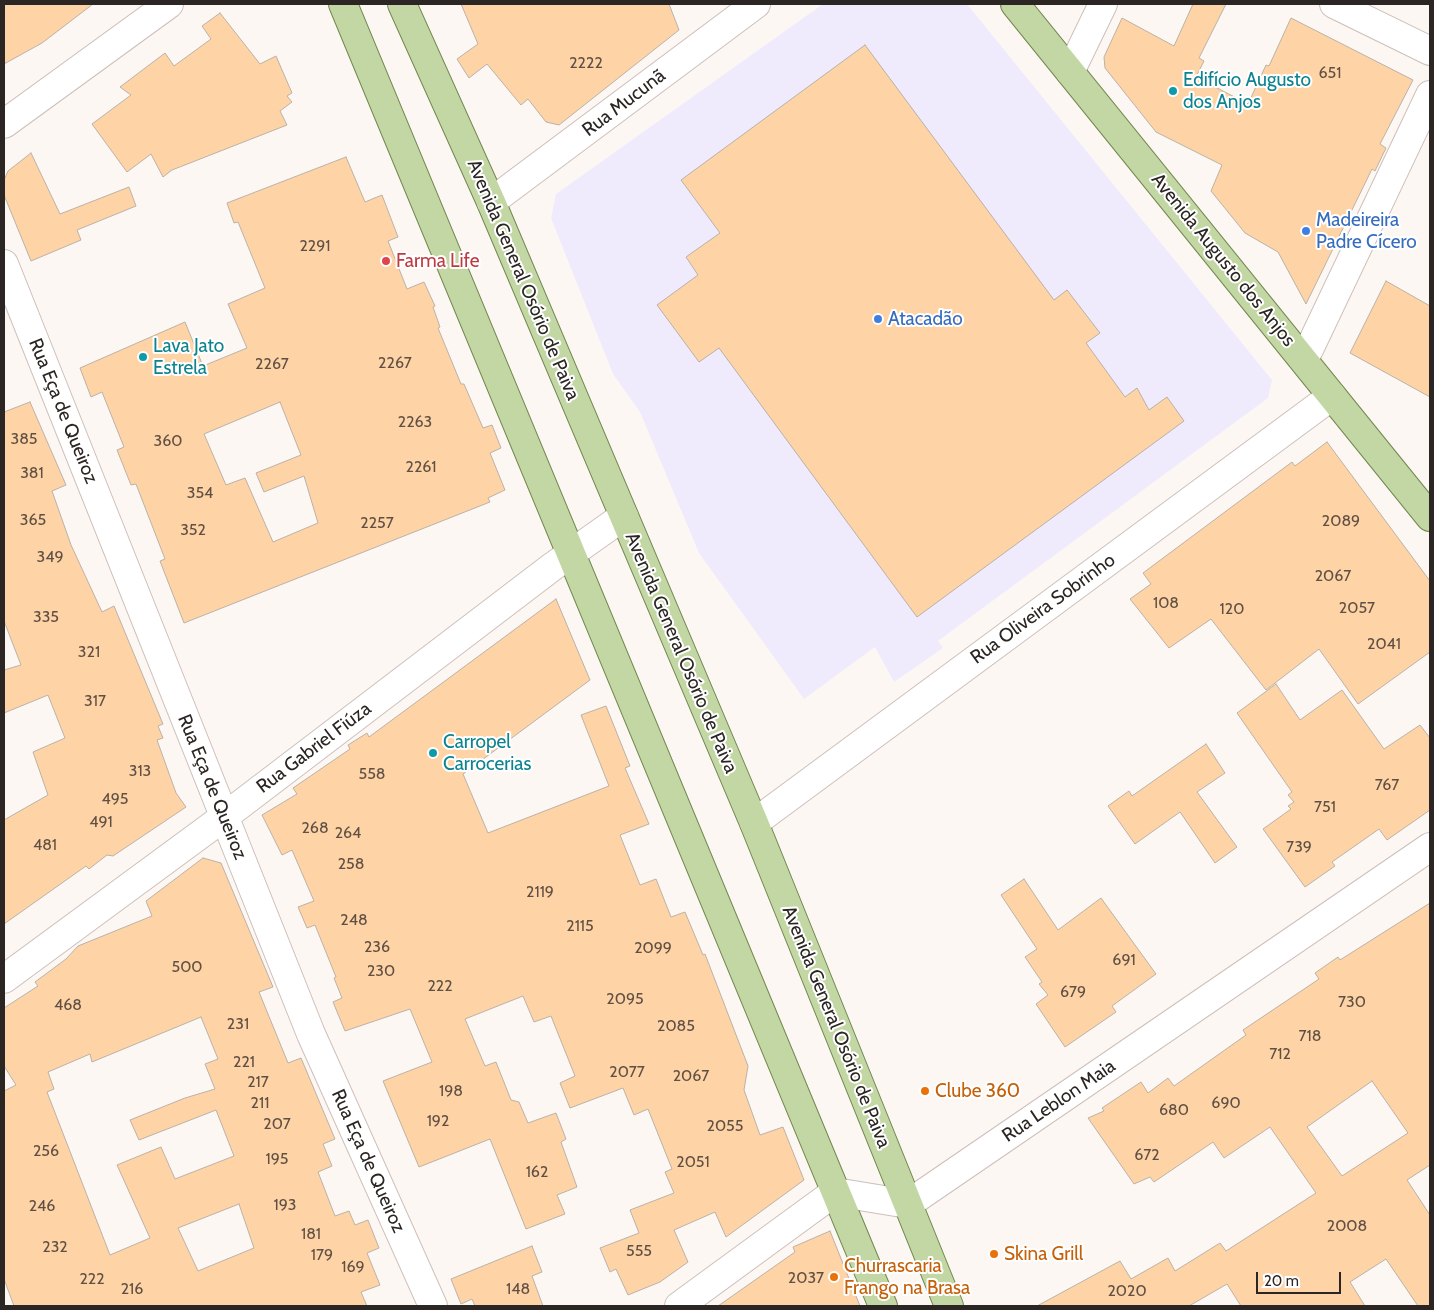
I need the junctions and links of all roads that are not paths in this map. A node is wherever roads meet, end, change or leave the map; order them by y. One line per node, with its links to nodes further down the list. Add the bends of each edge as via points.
1 (169, 4): 11 (street)
2 (344, 4): 18 (main road)
3 (402, 4): 12 (main road, Avenida General Osório de Paiva)
4 (756, 4): 12 (street, Rua Mucunã)
5 (1015, 4): 9 (main road, Avenida Augusto dos Anjos)
6 (1103, 4): 9 (street)
7 (1334, 4): 8 (street)
8 (1430, 51)
9 (1070, 72): 14 (main road, Avenida Augusto dos Anjos)
10 (1430, 95): 14 (street)
11 (4, 124)
12 (491, 202): 16 (main road, Avenida General Osório de Paiva)
13 (4, 264): 19 (street, Rua Eça de Queiroz)
14 (1304, 360): 15 (main road, Avenida Augusto dos Anjos)
15 (1332, 396): 17 (main road, Avenida Augusto dos Anjos); 20 (street, Rua Oliveira Sobrinho)
16 (624, 516): 18 (street, Rua Gabriel Fiúza); 20 (main road, Avenida General Osório de Paiva)
17 (1430, 517)
18 (572, 553): 19 (street, Rua Gabriel Fiúza); 23 (main road)
19 (224, 817): 22 (street, Rua Gabriel Fiúza); 25 (street, Rua Eça de Queiroz, via 311,1034)
20 (754, 823): 24 (main road, Avenida General Osório de Paiva)
21 (1430, 847): 24 (street, Rua Leblon Maia)
22 (4, 979)
23 (835, 1192): 24 (street); 26 (street); 27 (main road)
24 (908, 1204): 28 (main road, Avenida General Osório de Paiva)
25 (433, 1306)
26 (679, 1306)
27 (883, 1306)
28 (949, 1306)

